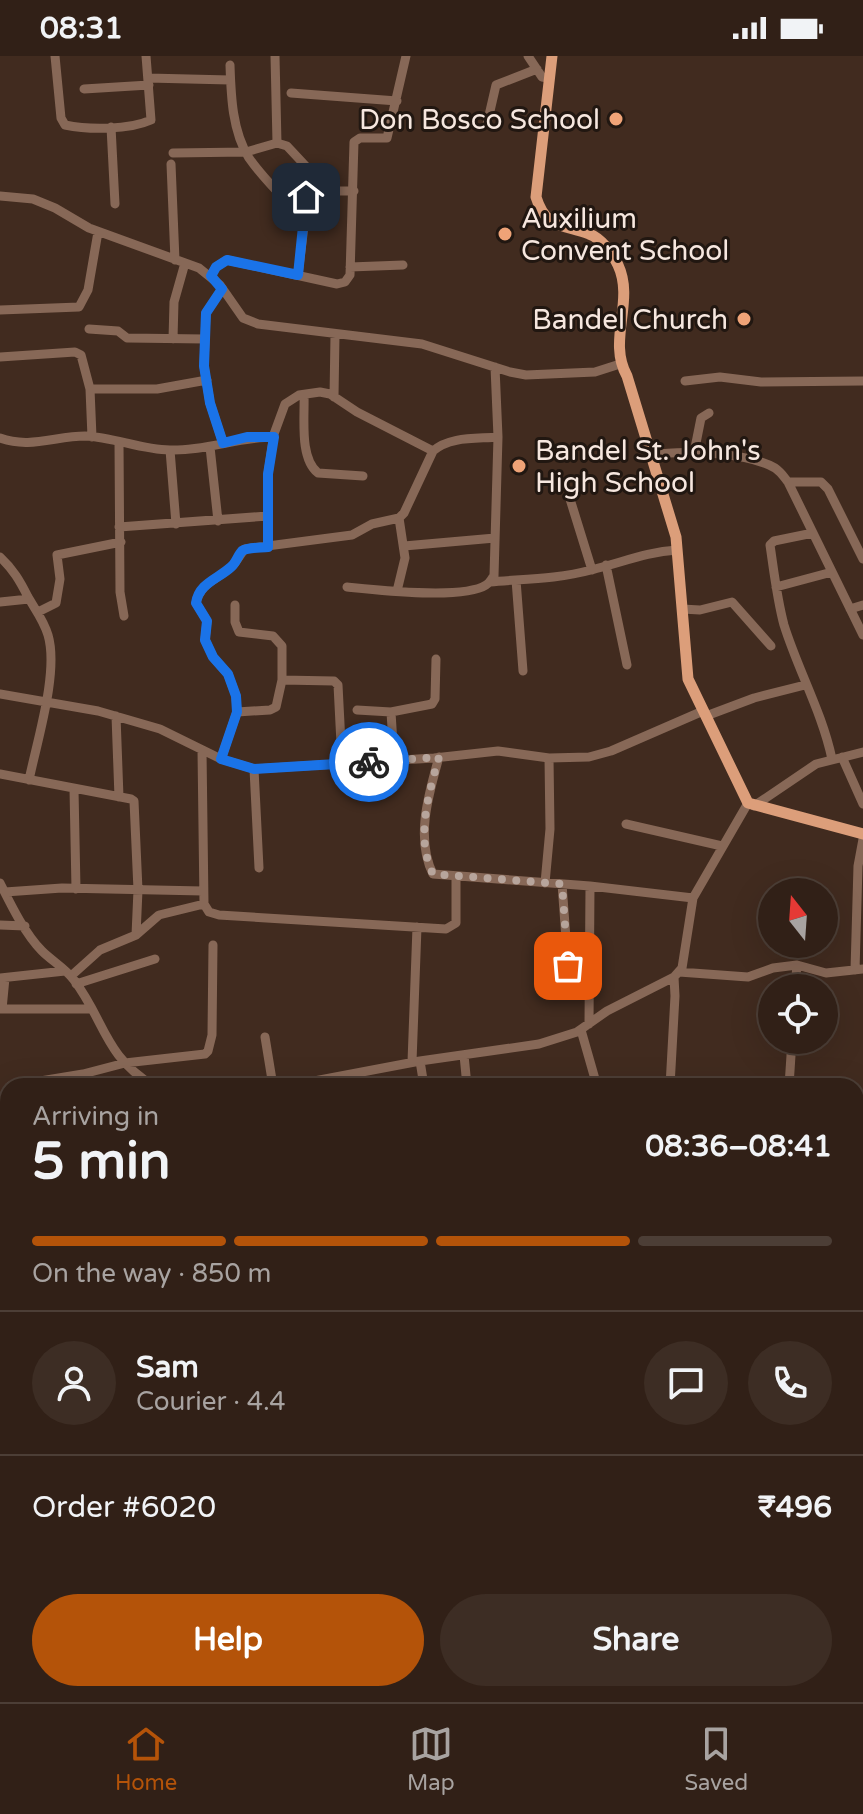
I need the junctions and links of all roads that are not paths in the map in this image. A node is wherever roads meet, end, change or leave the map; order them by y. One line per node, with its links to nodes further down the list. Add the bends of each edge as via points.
1 (55, 56): 16 (street, via 65,125)
2 (146, 56): 11 (street)
3 (275, 56): 17 (street)
4 (406, 56): 14 (street)
5 (528, 56): 8 (street)
6 (552, 56): 9 (main road)
7 (230, 65): 10 (street)
8 (537, 69): 9 (street); 15 (street, via 496,85)
9 (548, 78): 37 (main road, via 536,197 546,216 596,238 619,266)
10 (230, 80): 11 (street); 18 (street)
11 (149, 82): 12 (street); 16 (street, via 151,120)
12 (84, 89)
13 (291, 93): 14 (street)
14 (397, 101): 20 (street, via 387,138 354,142)
15 (487, 124)
16 (111, 127): 22 (street)
17 (277, 143): 18 (street); 19 (street, via 287,146)
18 (246, 152): 23 (street); 25 (street, via 172,159)
19 (329, 191): 20 (street); 23 (street, via 308,194)
20 (354, 191): 27 (street)
21 (0, 196): 24 (street, via 33,199)
22 (115, 204)
23 (304, 220): 28 (street)
24 (98, 232): 25 (street); 31 (street, via 88,290 79,307)
25 (180, 262): 29 (street); 34 (street)
26 (403, 265): 27 (street)
27 (350, 267): 28 (street, via 342,283)
28 (298, 275): 29 (street, via 227,260)
29 (211, 276): 30 (street)
30 (222, 289): 33 (street, via 248,320); 35 (street, via 206,313)
31 (0, 310)
32 (89, 329): 34 (street, via 118,331 127,338)
33 (335, 335): 38 (street, via 422,344); 44 (street)
34 (173, 339): 35 (street)
35 (205, 339): 39 (street)
36 (0, 357): 42 (street, via 75,352 81,355)
37 (620, 364): 38 (street, via 595,372 541,375); 56 (main road)
38 (495, 367): 48 (street)
39 (207, 380): 42 (street, via 157,389); 51 (street)
40 (685, 381): 41 (street)
41 (863, 381)
42 (90, 389): 46 (street)
43 (304, 395): 44 (street, via 320,392); 47 (street, via 285,404); 57 (street, via 307,457 313,469)
44 (334, 397): 54 (street)
45 (709, 413): 55 (street, via 701,418)
46 (92, 437): 49 (street, via 35,443); 50 (street)
47 (274, 437): 51 (street); 60 (street)
48 (498, 437): 54 (street, via 450,441); 66 (street)
49 (0, 438)
50 (119, 442): 53 (street); 64 (street)
51 (223, 443): 52 (street)
52 (210, 447): 53 (street); 62 (street)
53 (170, 450): 63 (street)
54 (433, 451): 61 (street)
55 (694, 453): 56 (street); 58 (street, via 753,460 774,467)
56 (651, 455): 70 (main road)
57 (363, 476)
58 (788, 482): 65 (street); 72 (street, via 821,482 828,489)
59 (570, 499): 74 (street)
60 (268, 516): 62 (street); 69 (street)
61 (399, 518): 68 (street); 69 (street, via 352,535)
62 (218, 521): 63 (street)
63 (176, 524): 64 (street)
64 (119, 527): 67 (street)
65 (813, 533): 75 (street); 79 (street, via 770,545)
66 (495, 538): 68 (street); 77 (street)
67 (121, 542): 87 (street, via 57,555 56,603); 88 (street)
68 (404, 546): 80 (street)
69 (268, 547): 99 (street, via 245,549 232,567 197,595 207,621 205,640 232,683)
70 (677, 550): 73 (street); 85 (main road)
71 (0, 557): 81 (street)
72 (863, 559)
73 (606, 565): 74 (street); 92 (street)
74 (592, 570): 76 (street)
75 (832, 572): 79 (street); 86 (street)
76 (516, 580): 77 (street); 93 (street)
77 (490, 582): 80 (street, via 425,594)
78 (347, 587): 80 (street)
79 (776, 587): 90 (street)
80 (397, 591)
81 (29, 599): 82 (street); 87 (street)
82 (0, 602)
83 (235, 605): 94 (street, via 239,632 279,640)
84 (863, 605): 86 (street)
85 (682, 609): 90 (street, via 732,602 769,644); 101 (main road, via 688,679)
86 (850, 609): 89 (street)
87 (38, 612): 97 (street, via 52,656)
88 (124, 616)
89 (863, 635)
90 (789, 637): 95 (street)
91 (436, 659): 100 (street, via 432,704)
92 (627, 665)
93 (523, 671)
94 (282, 680): 99 (street, via 276,707); 110 (street, via 338,685)
95 (805, 685): 101 (street); 107 (street)
96 (0, 694): 97 (street)
97 (46, 702): 102 (street); 113 (street)
98 (357, 710): 100 (street)
99 (237, 712): 108 (street)
100 (391, 712): 109 (street)
101 (705, 714): 106 (street, via 611,751); 116 (main road)
102 (116, 716): 103 (street, via 160,729); 115 (street)
103 (202, 750): 108 (street); 129 (street)
104 (863, 752): 107 (street)
105 (439, 757): 106 (street, via 498,751); 109 (street); 122 (street, via 424,835 433,874)
106 (549, 758): 123 (street)
107 (837, 758): 116 (street); 117 (street)
108 (221, 759): 111 (street)
109 (394, 760): 110 (street)
110 (342, 763): 111 (street)
111 (254, 769): 121 (street)
112 (0, 774): 113 (street)
113 (29, 780): 114 (street)
114 (74, 789): 115 (street); 127 (street)
115 (119, 797): 128 (street, via 131,799 135,808)
116 (751, 804): 119 (main road); 120 (street)
117 (863, 804)
118 (626, 824): 120 (street)
119 (863, 836): 139 (street, via 858,866)
120 (722, 846): 130 (street)
121 (259, 868)
122 (456, 876): 123 (street); 134 (street, via 456,923 446,929)
123 (545, 883): 124 (street)
124 (562, 884): 125 (street); 144 (street, via 568,966)
125 (590, 886): 130 (street); 147 (street)
126 (2, 888): 127 (street); 133 (street)
127 (76, 889): 128 (street)
128 (138, 890): 129 (street); 135 (street)
129 (203, 891): 131 (street)
130 (693, 898): 140 (street, via 682,968)
131 (204, 904): 134 (street, via 219,915); 135 (street, via 159,915)
132 (0, 925): 133 (street)
133 (25, 926): 142 (street, via 40,949)
134 (417, 927): 151 (street)
135 (136, 935): 142 (street, via 100,950)
136 (213, 945): 152 (street, via 208,1051)
137 (155, 959): 142 (street)
138 (797, 965): 139 (street, via 826,973); 140 (street, via 748,977); 141 (street)
139 (859, 969)
140 (676, 974): 147 (street); 160 (street)
141 (796, 974)
142 (71, 977): 143 (street); 146 (street)
143 (3, 978): 145 (street)
144 (563, 988)
145 (1, 1009): 146 (street)
146 (91, 1009): 152 (street)
147 (585, 1027): 150 (street, via 539,1044); 159 (street)
148 (265, 1037): 155 (street)
149 (791, 1054): 161 (street)
150 (464, 1055): 151 (street); 158 (street)
151 (416, 1062): 156 (street); 157 (street)
152 (125, 1063): 153 (street); 154 (street)
153 (58, 1078)
154 (141, 1078)
155 (272, 1078)
156 (344, 1078)
157 (421, 1078)
158 (466, 1078)
159 (599, 1078)
160 (670, 1078)
161 (790, 1078)

